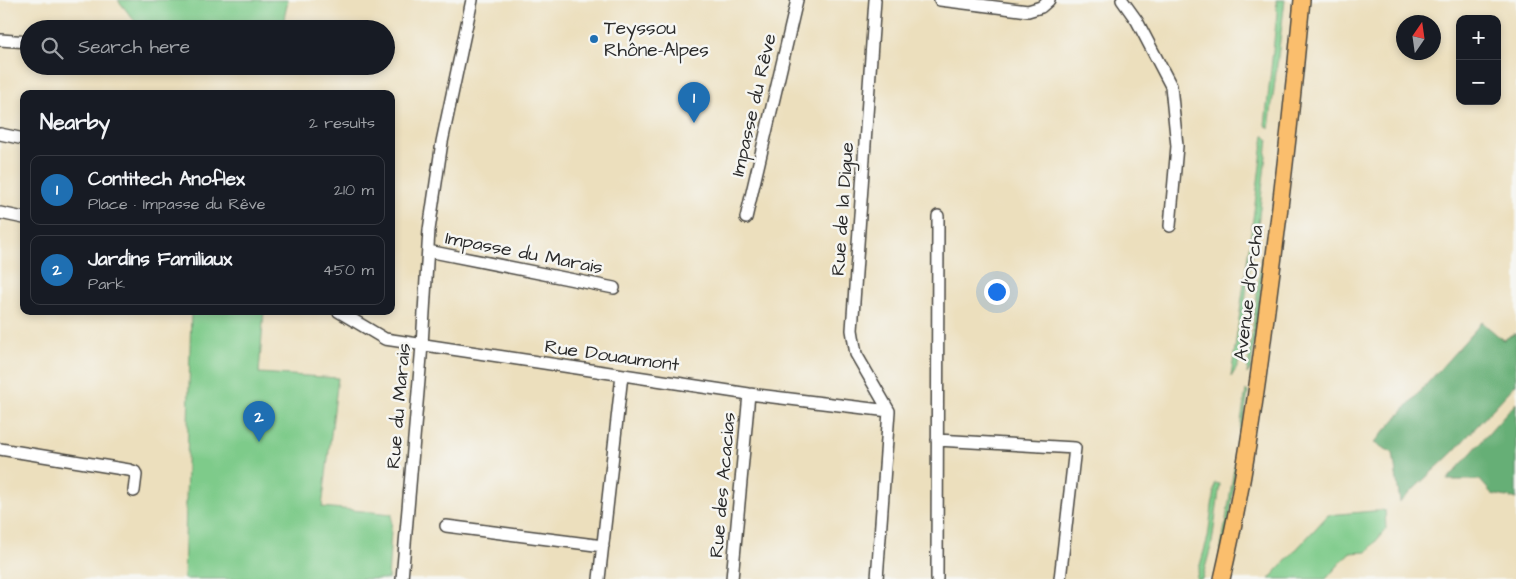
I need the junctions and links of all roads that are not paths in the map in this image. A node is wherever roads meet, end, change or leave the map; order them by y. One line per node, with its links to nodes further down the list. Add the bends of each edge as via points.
1 (472, 0): 17 (street, Rue du Marais, via 442,142)
2 (797, 0): 15 (street, Impasse du Rêve)
3 (875, 0): 23 (street, Rue de la Digue, via 852,330 856,354)
4 (940, 0): 5 (street, via 1028,10 1041,7)
5 (1049, 0)
6 (1122, 0): 16 (street, via 1137,21 1171,86 1177,146)
7 (1300, 4): 35 (main road, Avenue d'Orcha, via 1290,124 1259,377 1235,524)
8 (0, 40): 9 (street)
9 (20, 41)
10 (0, 134): 11 (street)
11 (20, 137)
12 (0, 213): 14 (street)
13 (938, 216): 24 (street)
14 (20, 217)
15 (746, 218)
16 (1170, 226)
17 (428, 251): 18 (street, Impasse du Marais); 20 (street, Rue du Marais)
18 (614, 288)
19 (345, 315): 20 (street, Rue Douaumont, via 385,339)
20 (422, 345): 21 (street, Rue Douaumont); 29 (street, Rue du Marais)
21 (622, 375): 22 (street, Rue Douaumont); 28 (street)
22 (749, 394): 23 (street, Rue Douaumont); 31 (street, Rue des Acacias)
23 (889, 411): 32 (street)
24 (937, 440): 33 (street); 34 (street, via 1076,448)
25 (0, 449): 26 (street, via 129,470 136,475)
26 (134, 491)
27 (446, 526): 28 (street)
28 (603, 546): 30 (street)
29 (402, 579)
30 (599, 579)
31 (732, 579)
32 (877, 579)
33 (936, 579)
34 (1060, 579)
35 (1222, 579)

